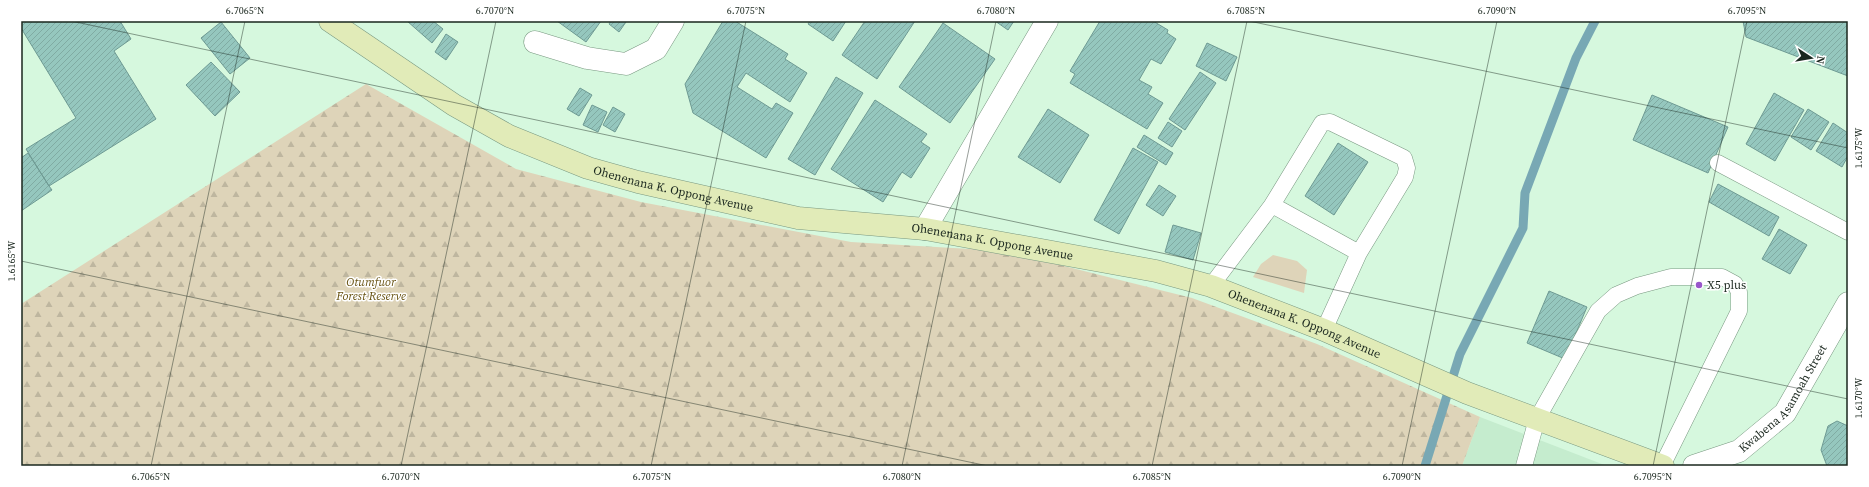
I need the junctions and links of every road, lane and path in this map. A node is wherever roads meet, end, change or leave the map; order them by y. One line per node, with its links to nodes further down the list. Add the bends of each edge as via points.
1 (330, 21): 7 (street, Ohenenana K. Oppong Avenue, via 454,105 509,136 588,168 638,182 798,218)
2 (673, 21): 4 (street, via 656,49 626,64 587,58)
3 (1047, 21): 7 (street)
4 (535, 42)
5 (1718, 163): 8 (lane)
6 (1272, 205): 9 (lane); 9 (lane, via 1322,123 1330,122 1404,158 1406,177); 10 (lane)
7 (925, 229): 10 (street, Ohenenana K. Oppong Avenue, via 1156,271)
8 (1848, 232)
9 (1359, 253): 12 (lane)
10 (1211, 286): 12 (street, Ohenenana K. Oppong Avenue)
11 (1848, 303): 16 (street, Kwabena Asamoah Street, via 1785,413 1739,451)
12 (1324, 330): 13 (street, Ohenenana K. Oppong Avenue, via 1438,381)
13 (1537, 419): 14 (lane); 15 (street, Ohenenana K. Oppong Avenue); 15 (lane, via 1598,310 1616,295 1637,286 1671,277 1722,277 1735,284 1739,292 1739,311)
14 (1524, 466)
15 (1662, 466)
16 (1694, 466)

